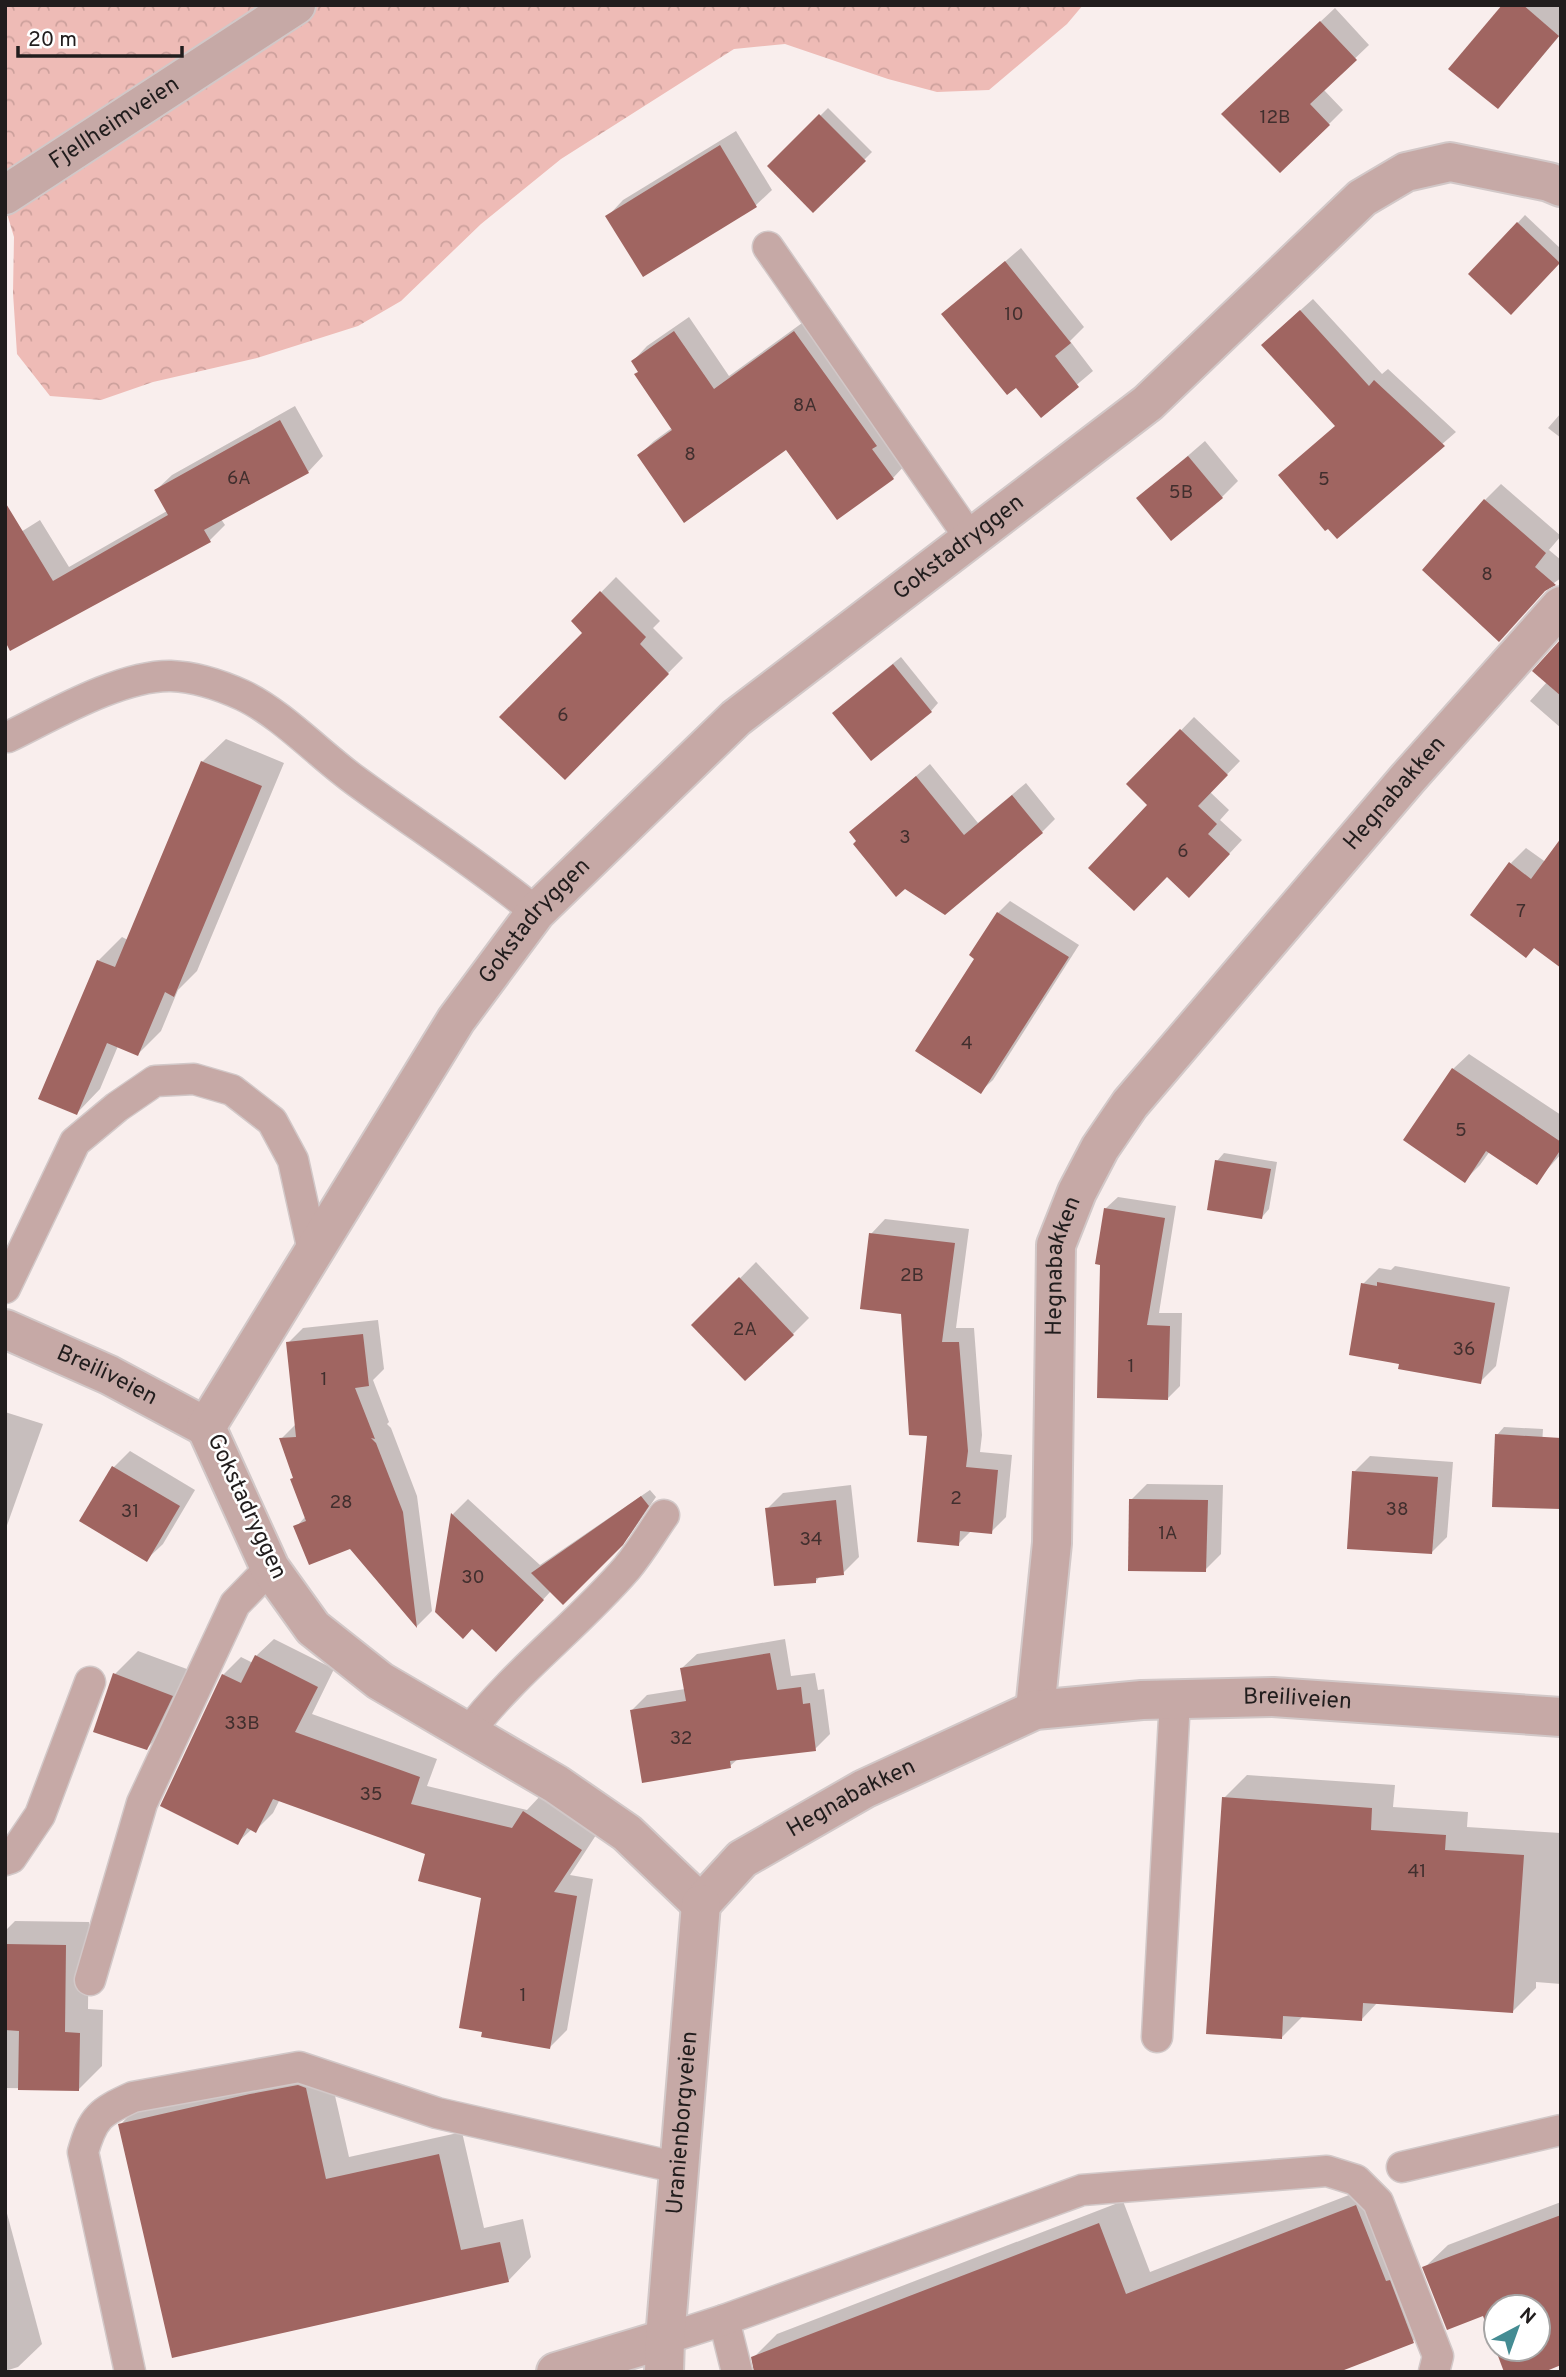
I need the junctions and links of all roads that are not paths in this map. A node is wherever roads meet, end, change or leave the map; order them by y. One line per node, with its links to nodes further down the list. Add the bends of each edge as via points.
1 (296, 5): 3 (street, Fjellheimveien)
2 (1561, 187): 5 (street, Gokstadryggen, via 1450,162 1406,172 1362,198 1148,403)
3 (5, 195)
4 (768, 247): 5 (lane)
5 (970, 538): 8 (street, Gokstadryggen, via 736,718)
6 (1561, 606): 17 (street, Hegnabakken, via 1130,1104 1100,1147 1077,1192 1056,1245 1052,1543)
7 (8, 737): 8 (lane, via 137,680 170,676 206,681 244,696 286,724 354,780)
8 (536, 912): 9 (street, Gokstadryggen, via 456,1020)
9 (313, 1251): 10 (lane, via 293,1160 272,1121 232,1090 194,1079 155,1081 75,1142); 12 (street, Gokstadryggen)
10 (5, 1289)
11 (5, 1329): 12 (street, Breiliveien, via 108,1375)
12 (206, 1427): 14 (street, Gokstadryggen)
13 (664, 1515): 19 (lane, via 628,1567 490,1704)
14 (270, 1567): 19 (street, Gokstadryggen, via 313,1628 380,1681); 22 (lane, via 235,1604 142,1803)
15 (90, 1682): 20 (lane, via 40,1815 11,1858)
16 (1175, 1699): 17 (street, Breiliveien); 18 (street, Breiliveien, via 1273,1697); 23 (lane)
17 (1035, 1710): 21 (street, Hegnabakken, via 864,1789 742,1859)
18 (1561, 1717)
19 (467, 1734): 21 (street, Gokstadryggen, via 556,1784 627,1833)
20 (5, 1860)
21 (701, 1904): 26 (street, Uranienborgveien)
22 (90, 1980)
23 (1157, 2036)
24 (1561, 2130): 25 (lane)
25 (1402, 2166)
26 (679, 2168): 28 (street, Uranienborgveien); 29 (lane, via 436,2113 299,2067 133,2097 108,2108 90,2126 83,2152)
27 (724, 2320): 28 (lane); 31 (lane); 32 (lane, via 1082,2190 1327,2171 1356,2180 1378,2202 1438,2356)
28 (664, 2355): 30 (street)
29 (130, 2372)
30 (556, 2372)
31 (737, 2372)
32 (1434, 2372)

